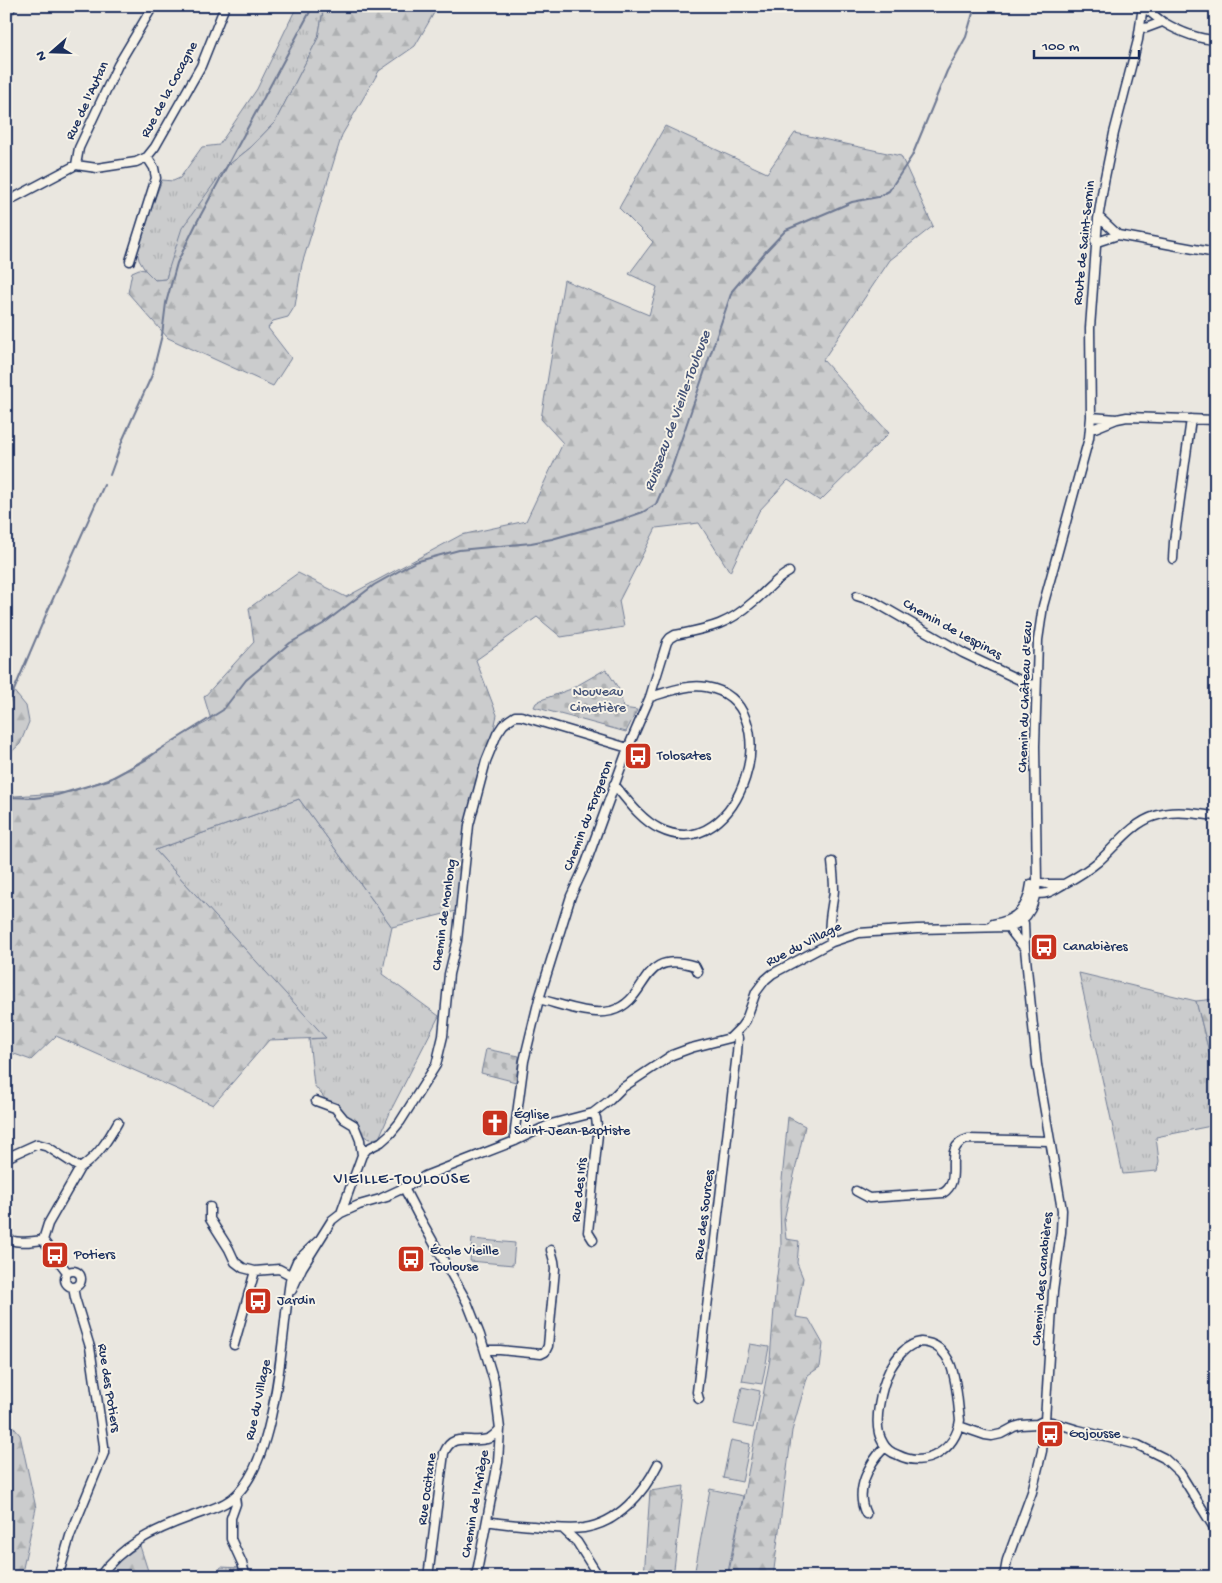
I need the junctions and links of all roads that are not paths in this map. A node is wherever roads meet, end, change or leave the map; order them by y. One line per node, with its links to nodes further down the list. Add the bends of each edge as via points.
1 (12, 6): 5 (street)
2 (153, 6): 10 (street, Rue de l'Autan, via 118,66 79,148)
3 (226, 6): 9 (street, Rue de la Cocagne, via 200,66)
4 (1143, 7): 6 (street); 7 (street, Route de Saint-Sernin)
5 (6, 15)
6 (1162, 22): 7 (street); 8 (street, via 1205,39)
7 (1141, 27): 12 (street, Route de Saint-Sernin, via 1112,141)
8 (1216, 40)
9 (148, 157): 10 (street, Rue de la Cocagne, via 97,168); 16 (street, Rue de la Cocagne, via 156,178)
10 (76, 165): 11 (street)
11 (6, 202)
12 (1098, 219): 13 (street); 14 (street, Route de Saint-Sernin)
13 (1118, 234): 14 (street); 15 (street)
14 (1095, 240): 17 (street, Route de Saint-Sernin, via 1090,328)
15 (1216, 253)
16 (130, 261)
17 (1091, 417): 18 (street); 21 (street, Route de Saint-Sernin)
18 (1117, 419): 19 (street); 21 (street)
19 (1191, 419): 20 (street); 22 (street)
20 (1216, 420)
21 (1090, 427): 25 (street, Chemin du Château d'Eau, via 1043,606)
22 (1173, 559)
23 (789, 572): 26 (street, Chemin du Forgeron, via 729,620 670,638)
24 (857, 596): 25 (street, Chemin de Lespinas, via 874,601 962,653)
25 (1036, 685): 32 (street, Chemin du Château d'Eau)
26 (650, 697): 27 (street, Chemin du Forgeron); 28 (street, via 706,687 719,691 737,704 747,725 751,746 742,790 723,817 704,830 685,835 658,829 640,815)
27 (628, 748): 28 (street, Chemin du Forgeron); 44 (street, Chemin de Monlong, via 521,716 515,716 502,725 486,761 470,825 457,941 449,974 444,1036 436,1065 400,1122 381,1142)
28 (614, 784): 37 (street, Chemin du Forgeron, via 568,904)
29 (1216, 816): 31 (street, via 1171,813 1153,816 1132,830 1089,869)
30 (832, 862): 34 (street)
31 (1063, 884): 32 (street); 32 (street, via 1051,892 1039,894)
32 (1034, 887): 33 (street, Chemin du Château d'Eau)
33 (1014, 921): 34 (street, Rue du Village, via 971,927 873,931); 35 (street, Chemin des Canabières, via 1014,936); 35 (street, Chemin des Canabières, via 1024,928)
34 (832, 942): 38 (street, Rue du Village, via 765,980)
35 (1025, 949): 43 (street, Chemin des Canabières, via 1037,1066)
36 (698, 972): 37 (street, via 689,964 664,963 648,974 630,1000 613,1011 592,1012)
37 (539, 999): 42 (street, Chemin du Forgeron, via 524,1061)
38 (736, 1034): 40 (street, Rue du Village, via 672,1056 622,1088); 61 (street, Rue des Sources, via 737,1053 697,1392)
39 (316, 1101): 44 (street, via 335,1108 354,1126)
40 (594, 1115): 42 (street, Rue du Village, via 559,1121); 53 (street, Rue des Iris, via 598,1134 588,1232)
41 (118, 1122): 46 (street, via 96,1156)
42 (515, 1141): 47 (street, Rue du Village, via 433,1173 416,1187)
43 (1050, 1141): 48 (street, via 962,1141 953,1153 952,1184 944,1193 869,1198); 62 (street, Chemin des Canabières, via 1062,1210 1053,1292)
44 (362, 1155): 50 (street)
45 (6, 1158): 46 (street, via 41,1145)
46 (80, 1168): 52 (street, via 48,1224)
47 (405, 1189): 50 (street, Rue du Village); 60 (street, Chemin de l'Ariège, via 467,1302)
48 (856, 1191)
49 (210, 1207): 55 (street, via 210,1219 235,1262)
50 (341, 1213): 57 (street, Rue du Village, via 298,1262)
51 (7, 1240): 52 (street)
52 (43, 1240): 56 (street)
53 (593, 1240)
54 (551, 1250): 60 (street, via 555,1269 548,1346 541,1354)
55 (255, 1271): 57 (street, via 274,1268); 59 (street)
56 (67, 1272): 58 (street, Rue des Potiers, via 65,1282); 58 (street, Rue des Potiers, via 77,1271 81,1277 79,1284)
57 (294, 1276): 71 (street, Rue du Village, via 277,1388 264,1442 248,1482)
58 (73, 1287): 78 (street, Rue des Potiers, via 90,1348 104,1453 70,1536)
59 (234, 1345)
60 (485, 1350): 65 (street, Chemin de l'Ariège, via 494,1381)
61 (699, 1398)
62 (1046, 1420): 64 (street); 66 (street, Chemin des Canabières); 76 (street, via 1138,1445 1164,1458 1180,1473)
63 (959, 1426): 64 (street, via 992,1436 1021,1425); 68 (street, via 944,1450 925,1460 902,1457); 68 (street, via 949,1360 933,1344 916,1342 906,1348 895,1362 881,1392 878,1430)
64 (1030, 1426): 66 (street)
65 (500, 1429): 67 (street); 69 (street, Chemin de l'Ariège)
66 (1044, 1437): 84 (street, Chemin des Canabières, via 1036,1476)
67 (486, 1440): 69 (street); 81 (street, Rue Occitane, via 452,1442 444,1453)
68 (885, 1447): 72 (street, via 871,1464 864,1480 861,1497)
69 (500, 1449): 73 (street, Chemin de l'Ariège)
70 (658, 1464): 74 (street, via 652,1477 627,1506 613,1517)
71 (235, 1497): 79 (street, via 146,1535 116,1557); 80 (street, via 231,1539)
72 (866, 1514)
73 (487, 1521): 75 (street); 82 (street, Chemin de l'Ariège)
74 (583, 1528): 75 (street); 77 (street)
75 (563, 1529): 77 (street)
76 (1216, 1531)
77 (577, 1542): 83 (street)
78 (58, 1577)
79 (99, 1577)
80 (246, 1577)
81 (428, 1577)
82 (476, 1577)
83 (599, 1577)
84 (1004, 1577)

